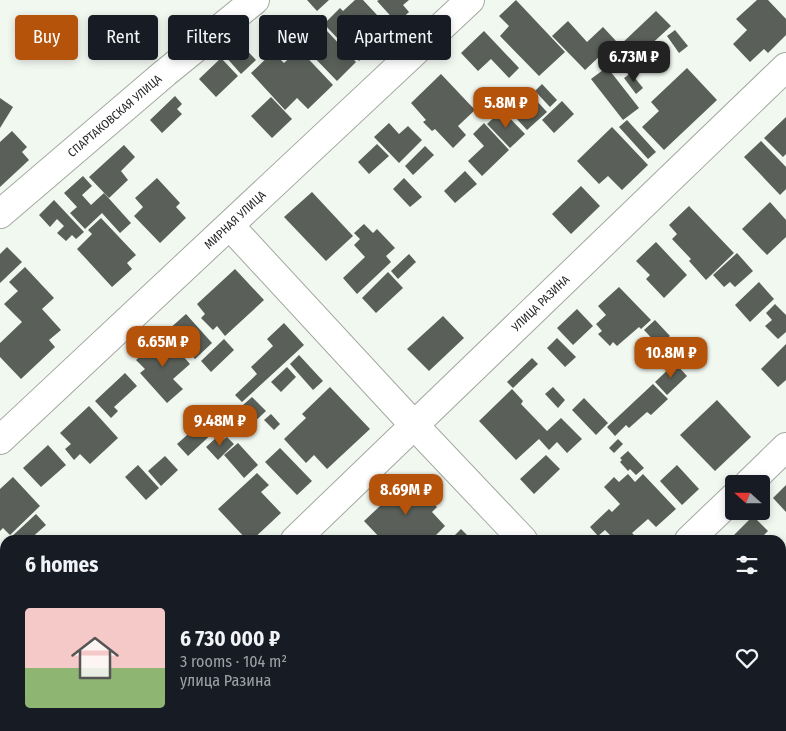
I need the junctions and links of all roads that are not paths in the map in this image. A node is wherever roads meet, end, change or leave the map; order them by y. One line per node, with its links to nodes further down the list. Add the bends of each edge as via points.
1 (255, 0): 4 (street, СПАРТАКОВСКАЯ УЛИЦА)
2 (470, 0): 5 (street, МИРНАЯ УЛИЦА)
3 (786, 67): 6 (street, УЛИЦА РАЗИНА)
4 (0, 214)
5 (230, 226): 6 (street); 7 (street, МИРНАЯ УЛИЦА)
6 (414, 425): 11 (street, УЛИЦА РАЗИНА); 12 (street)
7 (0, 440)
8 (786, 447): 9 (street)
9 (757, 475)
10 (725, 506): 13 (street)
11 (300, 535)
12 (519, 535)
13 (694, 535)

